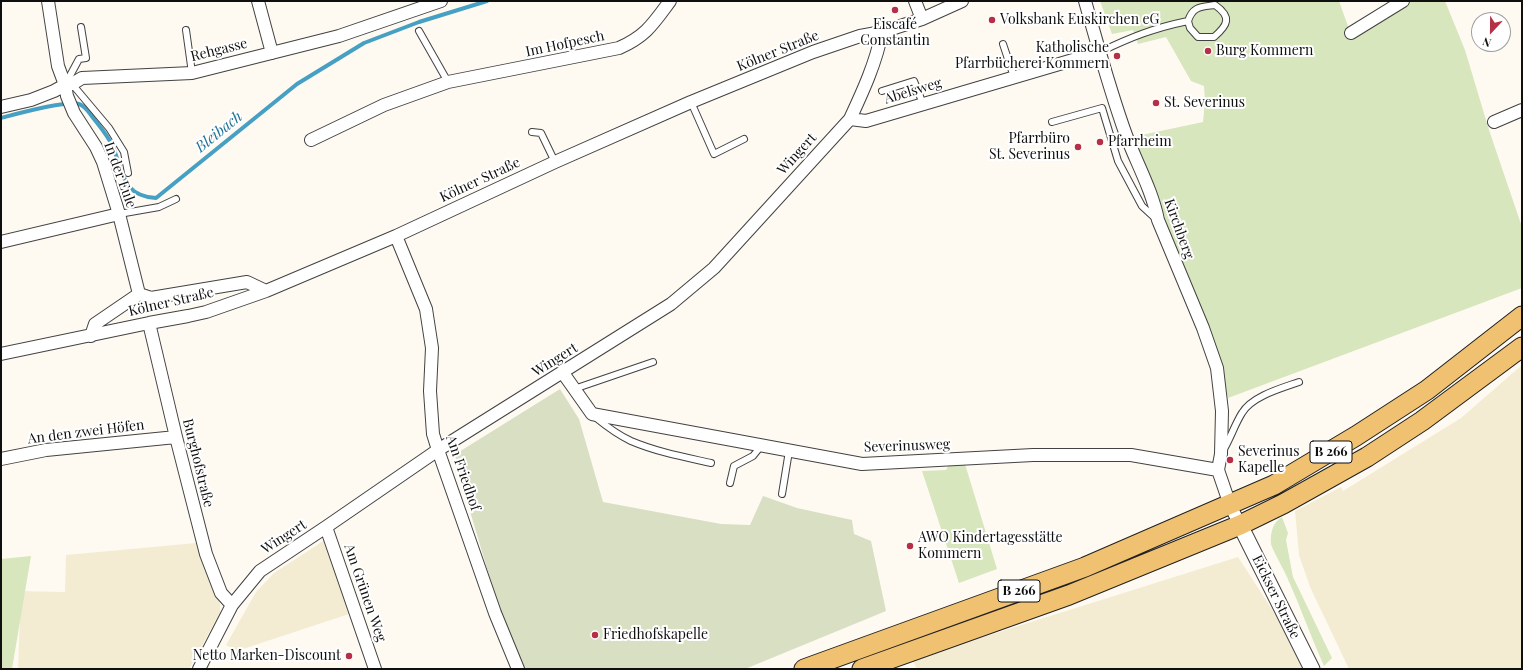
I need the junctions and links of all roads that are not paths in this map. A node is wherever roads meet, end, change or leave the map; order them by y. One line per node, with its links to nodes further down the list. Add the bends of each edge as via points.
1 (48, 1): 22 (street, In der Eule, via 58,66)
2 (258, 1): 17 (street)
3 (441, 1): 17 (street, Rehgasse, via 339,36)
4 (670, 1): 21 (street, Im Hofpesch, via 652,26 635,41 619,48)
5 (914, 1): 9 (street)
6 (962, 1): 9 (street, Kölner Straße)
7 (1085, 1): 18 (street, Kirchberg)
8 (1403, 1): 15 (street)
9 (922, 19): 14 (street, Kölner Straße)
10 (1188, 21): 10 (lane, via 1190,28 1198,37 1214,38 1224,29 1226,20 1223,11 1215,5 1199,7 1190,13); 18 (lane, via 1162,26)
11 (82, 27): 22 (lane, via 86,58 78,59)
12 (186, 30): 19 (lane)
13 (419, 31): 21 (lane)
14 (882, 32): 24 (street, Kölner Straße, via 860,36 813,52); 28 (street, Wingert, via 878,51)
15 (1351, 33)
16 (1003, 44): 20 (lane)
17 (272, 52): 19 (street, Rehgasse)
18 (1100, 52): 20 (street, Abelsweg); 38 (street, Kirchberg, via 1115,103 1155,204)
19 (192, 73): 22 (street, Rehgasse, via 82,78)
20 (1014, 77): 25 (street, Abelsweg)
21 (448, 82): 33 (street, Im Hofpesch, via 384,105)
22 (68, 88): 26 (street, Rehgasse); 35 (lane, via 109,128 124,152); 37 (street, In der Eule, via 74,113 103,162)
23 (882, 91): 25 (lane, via 914,81)
24 (691, 102): 32 (lane, via 714,154); 34 (street, Kölner Straße)
25 (923, 104): 28 (street, Abelsweg, via 866,121)
26 (1, 107)
27 (1522, 110): 30 (street)
28 (850, 119): 49 (street, Wingert, via 714,268 671,304)
29 (1052, 122): 38 (lane, via 1102,108 1118,161 1142,206)
30 (1494, 122)
31 (532, 132): 34 (lane, via 541,133)
32 (744, 139)
33 (312, 140)
34 (555, 162): 39 (street, Kölner Straße)
35 (128, 173)
36 (176, 199): 37 (lane, via 159,207)
37 (119, 214): 40 (street); 42 (street, In der Eule)
38 (1158, 220): 57 (street, Kirchberg, via 1217,368 1222,411)
39 (396, 236): 41 (street, Kölner Straße); 55 (street, Am Friedhof, via 426,309 432,348 430,391)
40 (1, 242)
41 (266, 291): 42 (street, via 247,282 151,298); 44 (street, Kölner Straße, via 206,312)
42 (139, 294): 45 (street, via 95,324)
43 (1522, 316): 63 (main road, B 266, via 1427,390 1363,432 1274,485)
44 (149, 323): 45 (street, Kölner Straße); 53 (street, Burghofstraße)
45 (91, 336): 47 (street, Kölner Straße)
46 (1522, 347): 64 (main road, B 266, via 1422,421 1373,453 1283,504)
47 (1, 354)
48 (653, 362): 51 (lane)
49 (563, 373): 51 (street); 55 (street, Wingert)
50 (1299, 382): 57 (lane, via 1269,394 1243,411)
51 (574, 389): 52 (street)
52 (592, 414): 54 (street, Severinusweg); 59 (lane, via 608,428 656,451)
53 (176, 437): 58 (street, An den zwei Höfen, via 46,450); 66 (street, Burghofstraße, via 206,554 221,593)
54 (761, 446): 56 (street, Severinusweg); 61 (lane, via 753,456 734,466)
55 (438, 450): 65 (street, Wingert); 69 (street, Am Friedhof)
56 (789, 451): 60 (street, Severinusweg, via 862,464 1033,455 1130,455); 62 (lane)
57 (1220, 454): 60 (street, Kirchberg)
58 (1, 459)
59 (711, 463)
60 (1218, 470): 63 (street)
61 (730, 483)
62 (782, 494)
63 (1230, 505): 64 (street); 70 (main road, B 266, via 1085,567)
64 (1240, 525): 71 (main road, B 266, via 1069,595); 72 (street, Eickser Straße)
65 (326, 527): 66 (street, Wingert, via 260,571); 68 (street, Am Grünen Weg)
66 (232, 605): 67 (street, Wingert)
67 (199, 669)
68 (375, 669)
69 (518, 669)
70 (804, 669)
71 (862, 669)
72 (1312, 669)

